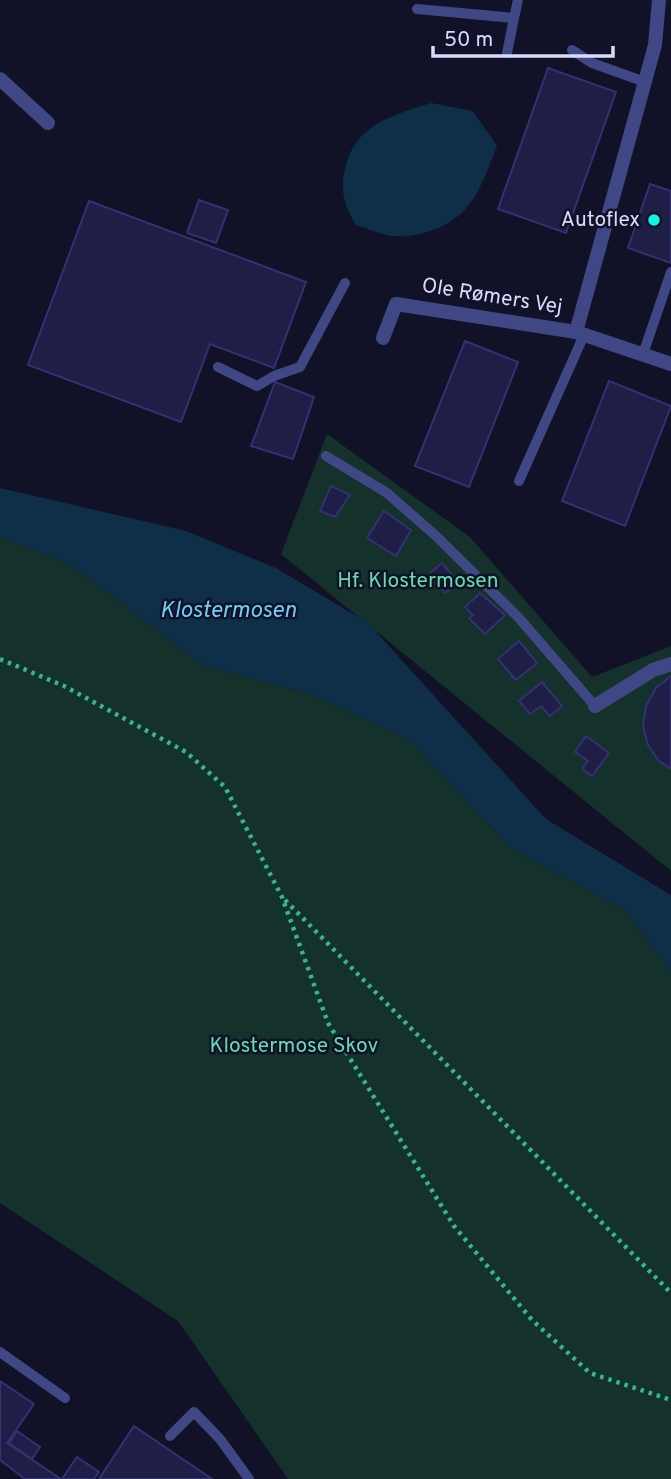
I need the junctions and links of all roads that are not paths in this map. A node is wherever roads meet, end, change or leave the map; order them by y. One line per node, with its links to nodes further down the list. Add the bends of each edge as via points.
1 (518, 0): 4 (lane)
2 (659, 0): 8 (street, Ole Rømers Vej, via 655,45)
3 (417, 9): 4 (lane)
4 (514, 18): 6 (lane)
5 (572, 50): 8 (lane, via 592,63)
6 (507, 53)
7 (0, 79): 9 (street)
8 (645, 82): 12 (street, Ole Rømers Vej)
9 (48, 123)
10 (671, 272): 14 (lane)
11 (345, 283): 16 (lane, via 300,367 257,386)
12 (580, 333): 13 (street, Ole Rømers Vej, via 396,304); 14 (street, Ole Rømers Vej); 18 (lane)
13 (383, 338)
14 (643, 354): 15 (street, Ole Rømers Vej)
15 (671, 364)
16 (218, 367)
17 (326, 456): 20 (lane, via 387,493 435,535 517,617)
18 (519, 481)
19 (671, 664): 20 (street)
20 (595, 706)
21 (0, 1352): 22 (lane)
22 (65, 1398)
23 (170, 1436): 24 (lane, via 194,1412)
24 (249, 1479)

